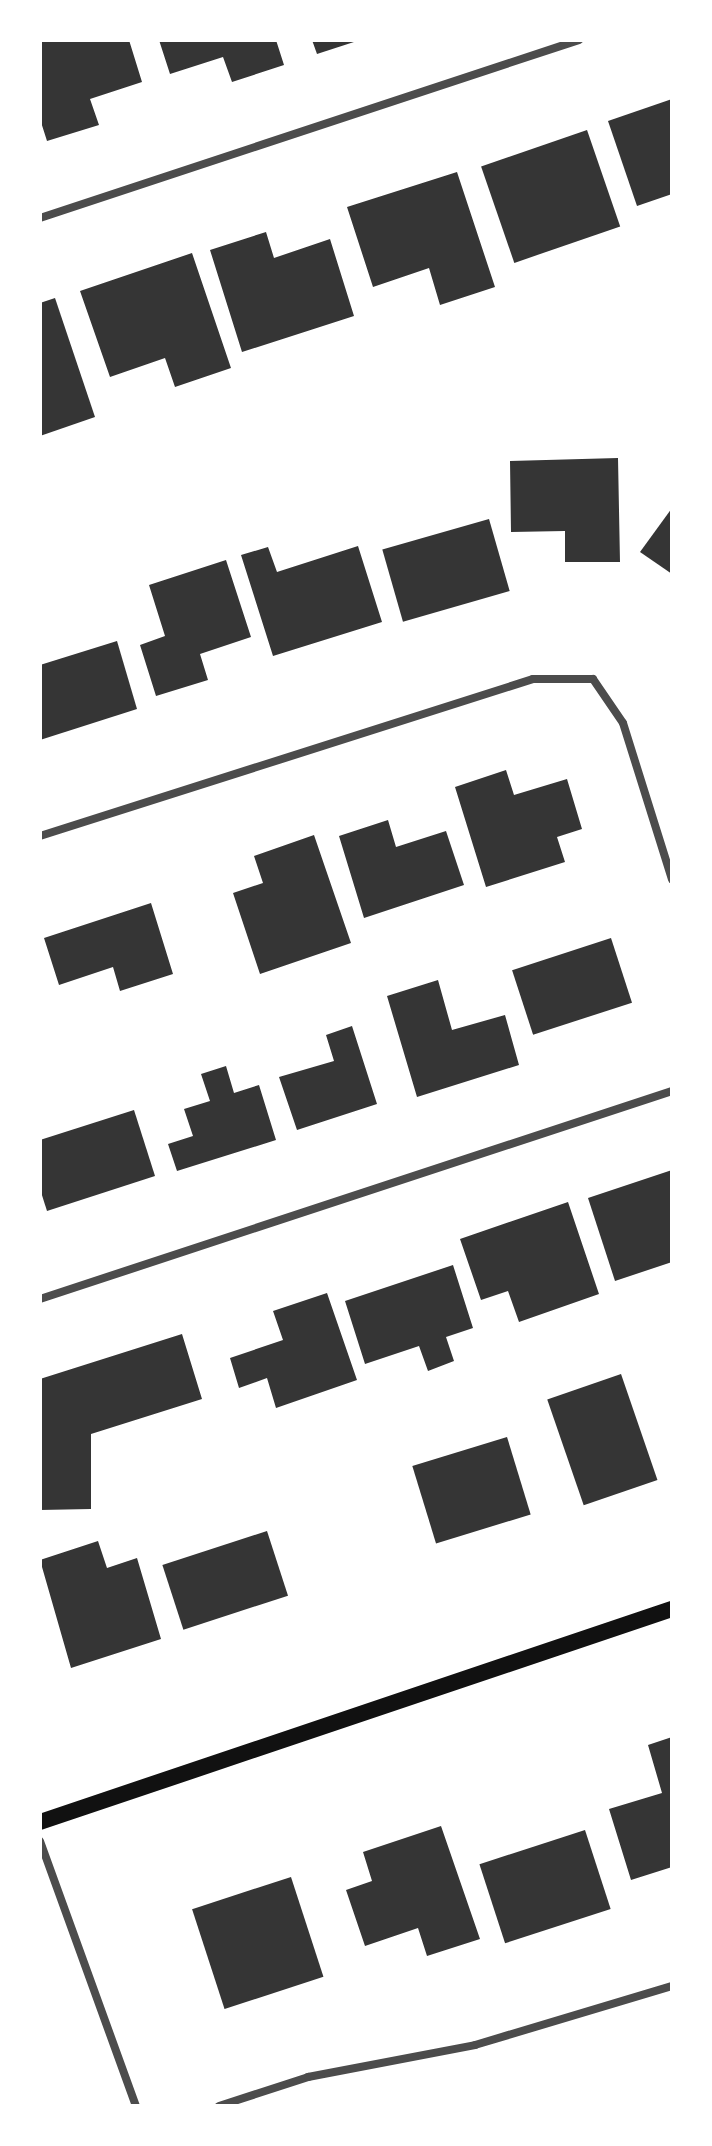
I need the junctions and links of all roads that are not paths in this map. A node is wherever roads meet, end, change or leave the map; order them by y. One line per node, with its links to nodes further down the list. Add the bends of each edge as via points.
1 (579, 40): 2 (street)
2 (40, 218)
3 (40, 836): 4 (street, via 533,679 593,679 623,723)
4 (672, 879)
5 (672, 1091): 6 (street)
6 (40, 1299)
7 (672, 1609): 8 (main road)
8 (40, 1822)
9 (40, 1841): 11 (street)
10 (672, 1987): 12 (street, via 475,2045 308,2077)
11 (136, 2106)
12 (219, 2106)

